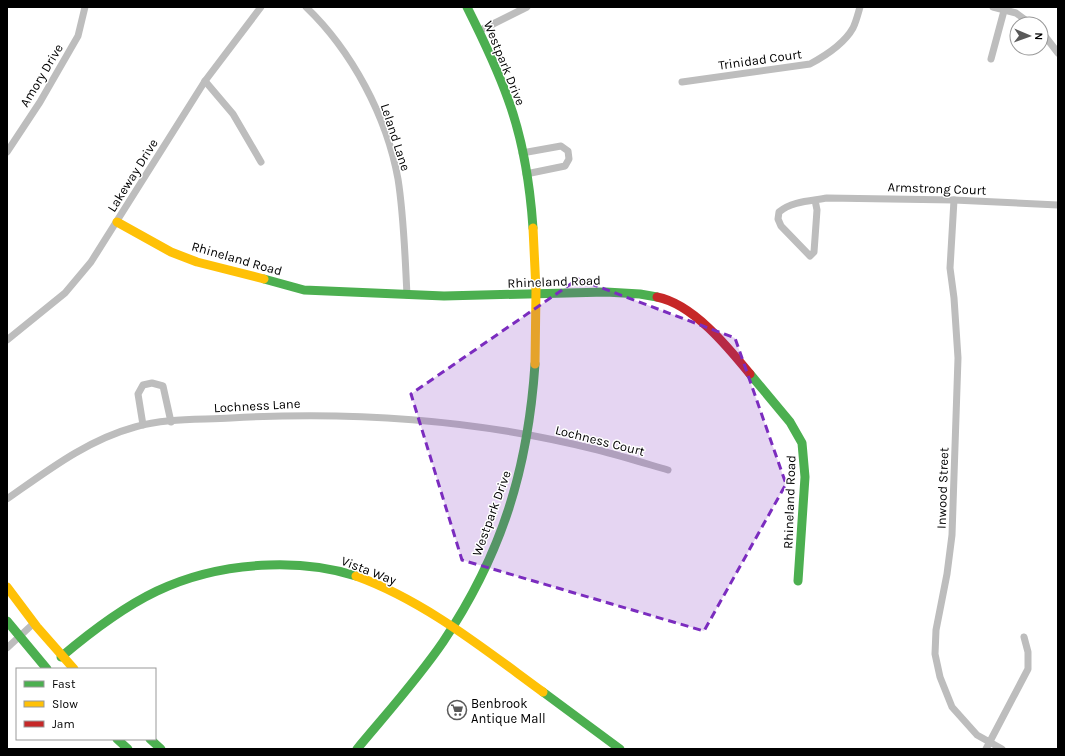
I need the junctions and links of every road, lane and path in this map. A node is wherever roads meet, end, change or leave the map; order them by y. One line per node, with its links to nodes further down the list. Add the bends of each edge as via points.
1 (85, 7): 16 (street, Amory Drive, via 78,36 40,102)
2 (261, 7): 14 (street, Lakeway Drive)
3 (306, 7): 24 (street, Leland Lane, via 342,48 365,84 392,151 402,209)
4 (467, 7): 10 (main road, Westpark Drive)
5 (527, 7): 10 (street)
6 (860, 7): 15 (street, Trinidad Court, via 853,28 842,41 824,57 810,64)
7 (993, 7): 8 (street)
8 (1004, 8): 9 (street); 13 (street)
9 (1020, 16)
10 (479, 31): 17 (main road, Westpark Drive, via 508,100)
11 (1049, 41): 12 (street)
12 (1058, 53)
13 (991, 59)
14 (205, 81): 18 (street, via 233,114); 23 (street, Lakeway Drive)
15 (682, 82)
16 (7, 152)
17 (522, 154): 19 (main road, Westpark Drive); 19 (street, via 561,146 568,152 569,159 565,166)
18 (262, 162)
19 (526, 174): 25 (main road, Westpark Drive, via 532,211)
20 (815, 200): 20 (street, Armstrong Court, via 817,210 814,252 810,256 781,226 778,219 779,212 787,205); 21 (street, Armstrong Court)
21 (954, 200): 22 (street, Armstrong Court); 45 (street, Inwood Street, via 950,268 958,358 952,535 948,574 936,630 935,654 940,677 952,707)
22 (1058, 205)
23 (117, 222): 24 (main road, Rhineland Road, via 170,252 281,285 304,290); 26 (street, Lakeway Drive, via 74,284)
24 (407, 295): 25 (main road, Rhineland Road)
25 (536, 295): 29 (main road, Westpark Drive, via 537,335); 32 (main road, Rhineland Road, via 606,292 661,298 689,312 724,343 790,422 802,443 805,477)
26 (7, 340)
27 (170, 422): 28 (street, Lochness Lane); 28 (street, via 163,386 152,383 143,385 138,394); 29 (street, Lochness Lane, via 306,414 366,416 474,427)
28 (143, 425): 31 (street, Lochness Lane, via 76,451)
29 (527, 436): 30 (street, Lochness Court, via 597,450); 36 (main road, Westpark Drive, via 520,471 501,531)
30 (668, 470)
31 (7, 499)
32 (798, 581)
33 (7, 587): 35 (main road)
34 (7, 621): 37 (main road)
35 (34, 623): 37 (street); 40 (main road)
36 (454, 626): 40 (main road, Vista Way, via 396,594 342,572 309,566 266,565 228,568 191,575 148,593 112,617); 48 (main road, Westpark Drive, via 425,668); 49 (main road, Vista Way)
37 (20, 636): 39 (street); 41 (main road)
38 (1024, 637): 45 (street, via 1028,652 1028,669)
39 (7, 648)
40 (62, 657): 42 (main road)
41 (46, 668)
42 (73, 668)
43 (118, 740): 46 (main road)
44 (151, 740): 47 (main road)
45 (988, 746): 50 (street, Inwood Street)
46 (128, 749)
47 (161, 749)
48 (357, 749)
49 (620, 749)
50 (1002, 749)

